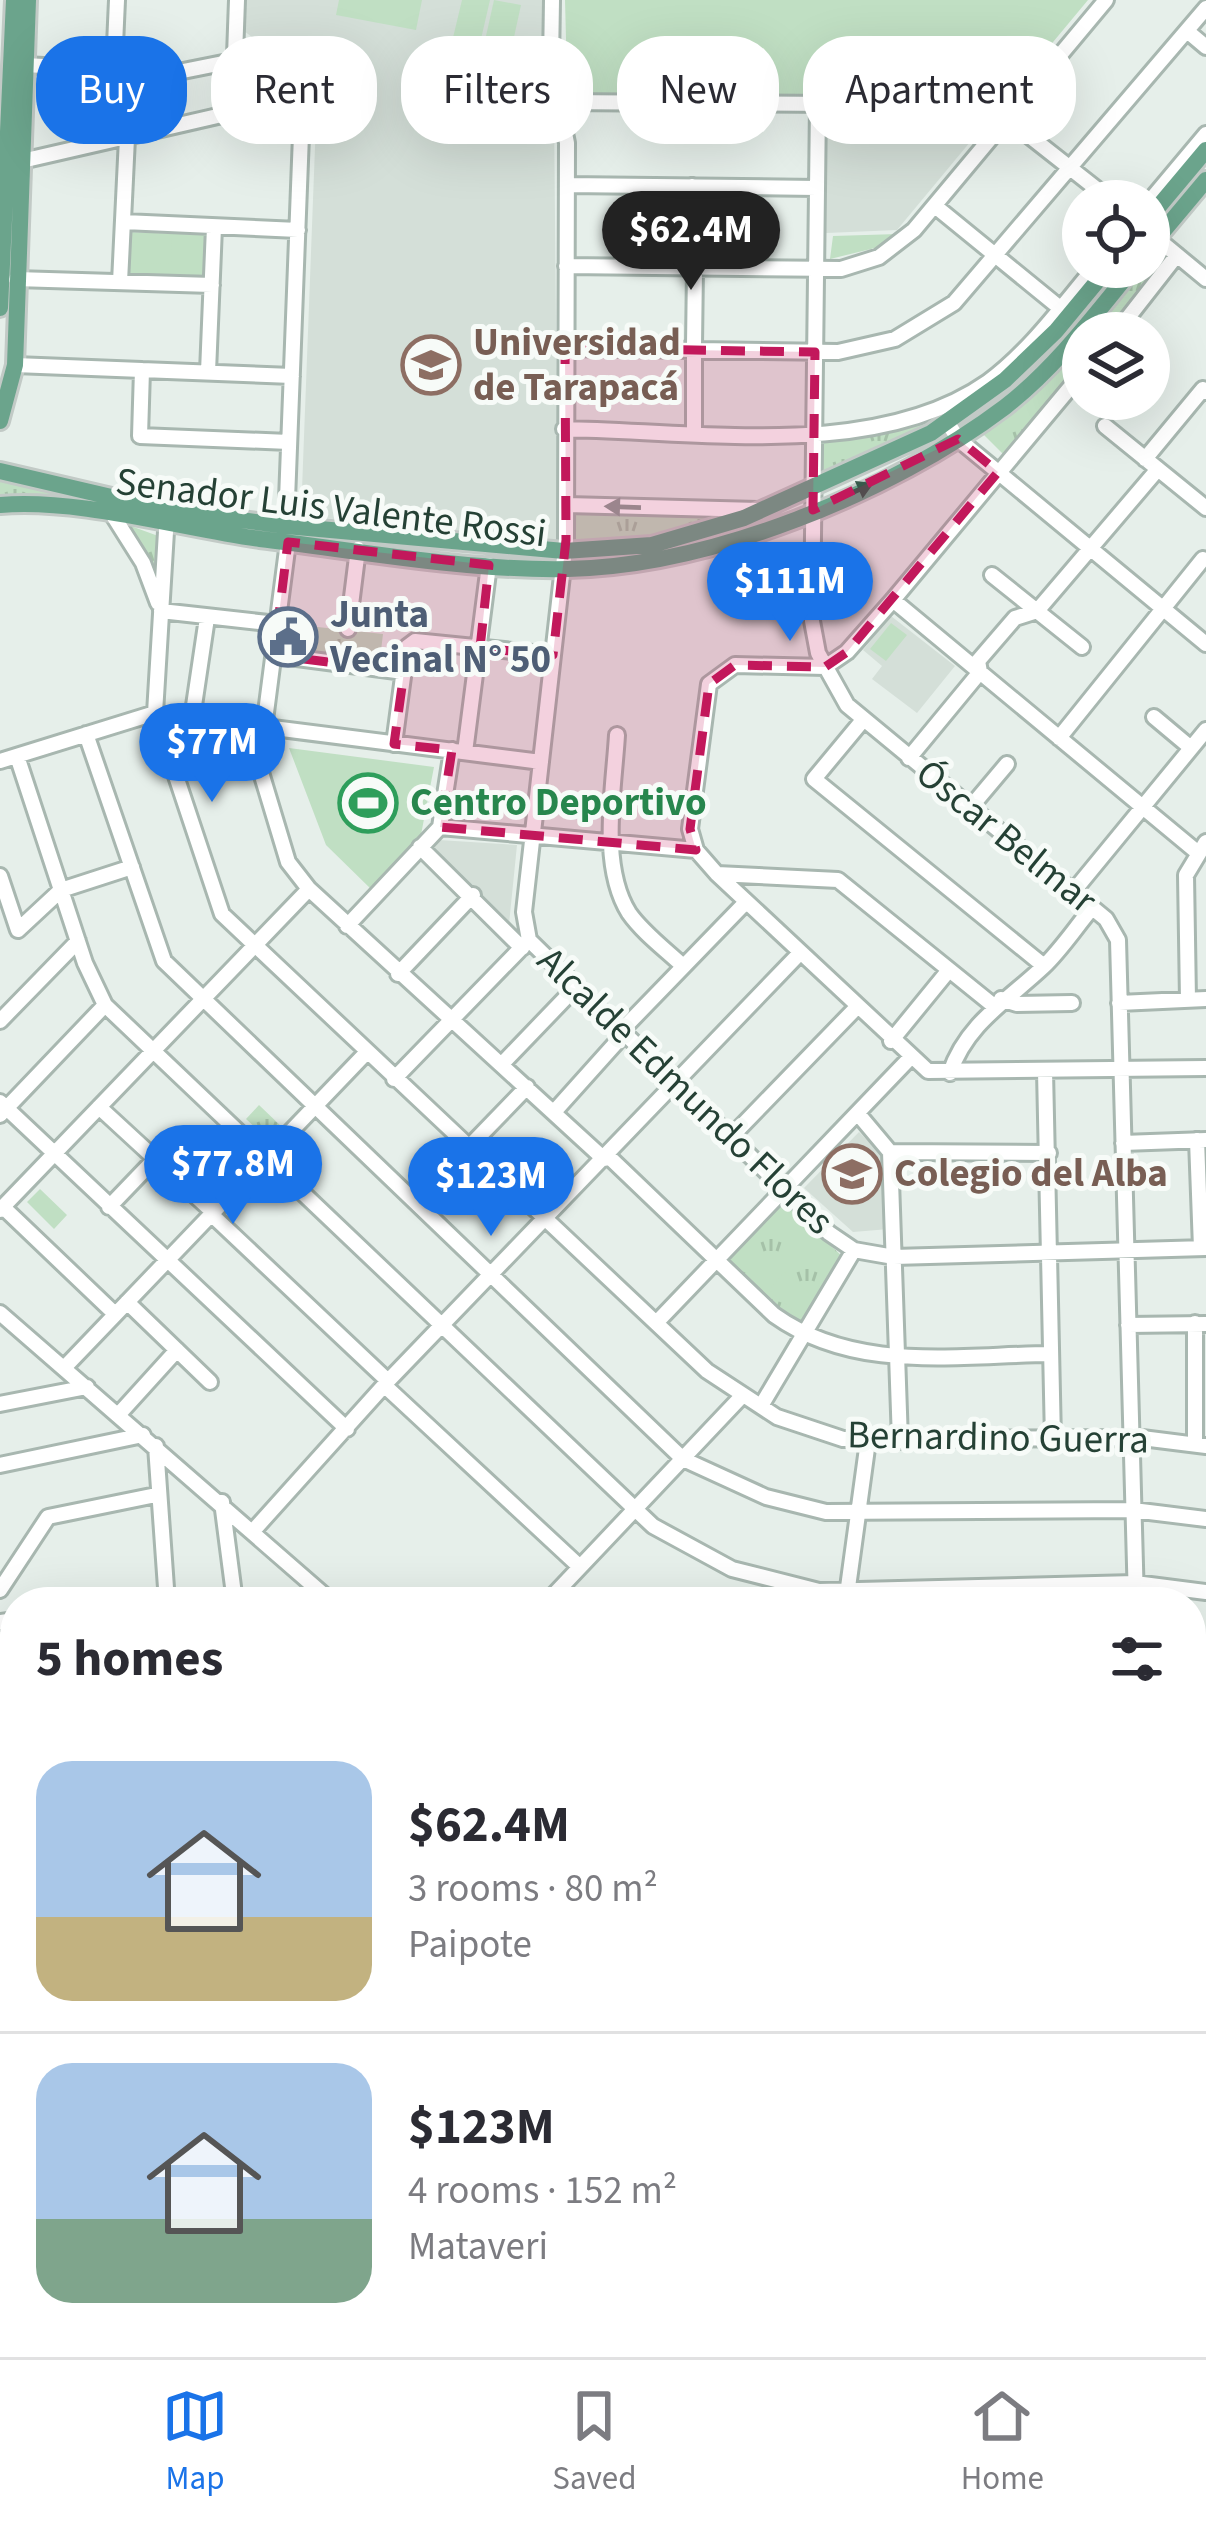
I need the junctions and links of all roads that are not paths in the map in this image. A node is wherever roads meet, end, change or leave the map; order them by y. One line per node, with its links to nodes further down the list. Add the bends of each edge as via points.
1 (14, 0): 27 (main road)
2 (28, 0): 13 (main road)
3 (116, 0): 9 (street)
4 (237, 0): 15 (street, via 233,58)
5 (552, 0): 10 (street, Alcalde Edmundo Flores)
6 (1106, 0): 11 (street)
7 (1206, 8): 8 (street)
8 (1186, 31): 12 (street); 28 (street)
9 (115, 36)
10 (551, 36)
11 (1076, 37)
12 (1206, 47)
13 (25, 65): 14 (street); 27 (main road)
14 (36, 65)
15 (187, 70)
16 (593, 102): 17 (street)
17 (803, 104)
18 (187, 124): 40 (street, via 296,98)
19 (1206, 134): 30 (street)
20 (99, 144): 27 (street)
21 (127, 144): 38 (street)
22 (566, 144): 32 (street, Alcalde Edmundo Flores)
23 (818, 144): 34 (street, Óscar Belmar)
24 (987, 144): 36 (street)
25 (1043, 144): 28 (street)
26 (1206, 150): 35 (main road)
27 (12, 163): 47 (main road); 54 (main road)
28 (1072, 168): 29 (street); 43 (street)
29 (1087, 180)
30 (1167, 180)
31 (1206, 180): 37 (main road)
32 (567, 185): 33 (street); 45 (street, Alcalde Edmundo Flores)
33 (692, 186): 34 (street); 44 (street)
34 (817, 188): 46 (street, Óscar Belmar)
35 (1170, 193)
36 (934, 206): 43 (street); 46 (street, via 879,256)
37 (1170, 220)
38 (124, 222): 39 (street); 49 (street)
39 (214, 227): 40 (street); 50 (street)
40 (298, 230): 63 (street)
41 (1170, 251): 42 (street)
42 (1177, 255): 48 (street); 56 (street)
43 (998, 258): 55 (street); 59 (street, via 955,303 909,333 866,349)
44 (692, 263): 45 (street); 46 (street); 57 (street)
45 (566, 266): 58 (street, Alcalde Edmundo Flores)
46 (816, 270): 59 (street, Óscar Belmar)
47 (16, 279): 49 (street); 60 (main road)
48 (1206, 279)
49 (120, 282): 50 (street)
50 (212, 285): 62 (street)
51 (1077, 288): 55 (street)
52 (1089, 288): 67 (main road, Senador Luis Valente Rossi, via 1022,364)
53 (1116, 288): 72 (main road, Senador Luis Valente Rossi, via 1048,368)
54 (0, 308)
55 (1060, 308): 71 (street, via 1008,365 957,399 895,423)
56 (1132, 312)
57 (694, 348): 58 (street); 59 (street); 70 (street)
58 (565, 349): 69 (street, Alcalde Edmundo Flores)
59 (815, 352): 71 (street, Óscar Belmar)
60 (15, 365): 61 (street); 66 (main road)
61 (142, 370): 62 (street); 73 (street, via 140,436)
62 (208, 373): 63 (street)
63 (292, 376): 73 (street)
64 (1206, 392): 74 (street)
65 (1062, 397): 76 (street)
66 (0, 421)
67 (948, 423): 72 (street); 77 (main road, Senador Luis Valente Rossi)
68 (1105, 426): 74 (street)
69 (564, 428): 70 (street); 78 (street, Alcalde Edmundo Flores)
70 (694, 431): 71 (street)
71 (814, 434): 77 (street, Óscar Belmar)
72 (958, 439): 76 (street); 81 (main road, Senador Luis Valente Rossi, one-way to 72)
73 (289, 442): 85 (street)
74 (1151, 464): 80 (street); 86 (street)
75 (3, 470): 84 (main road, Senador Luis Valente Rossi)
76 (998, 472): 86 (street); 93 (street)
77 (813, 488): 81 (street, Óscar Belmar); 82 (main road, Senador Luis Valente Rossi)
78 (567, 505): 82 (street, one-way to 78); 89 (street, Alcalde Edmundo Flores)
79 (0, 506): 83 (main road, Senador Luis Valente Rossi)
80 (1206, 508)
81 (813, 509): 89 (main road, Senador Luis Valente Rossi, via 714,548 645,562); 105 (street, Óscar Belmar, via 812,621)
82 (763, 510): 89 (main road, Senador Luis Valente Rossi, via 652,545)
83 (114, 517): 84 (main road, Senador Luis Valente Rossi); 95 (street, Bernardino Guerra)
84 (167, 518): 85 (main road, Senador Luis Valente Rossi); 95 (street, Bernardino Guerra)
85 (287, 534): 87 (main road, Senador Luis Valente Rossi); 88 (main road, Senador Luis Valente Rossi); 98 (street)
86 (1090, 548): 94 (street); 96 (street)
87 (358, 549): 88 (main road, Senador Luis Valente Rossi); 99 (street)
88 (457, 551): 89 (main road, Senador Luis Valente Rossi); 91 (main road, Senador Luis Valente Rossi)
89 (563, 560): 91 (main road, Senador Luis Valente Rossi); 104 (street, Alcalde Edmundo Flores)
90 (1203, 560): 94 (street)
91 (489, 565): 102 (street)
92 (992, 574): 96 (street)
93 (893, 600): 105 (street); 107 (street)
94 (1163, 609): 100 (street); 118 (street)
95 (161, 611): 97 (street); 108 (street, Bernardino Guerra)
96 (1037, 611): 101 (street); 107 (street, via 1015,618 978,661)
97 (206, 617): 98 (street); 110 (street)
98 (277, 624): 103 (street)
99 (348, 629)
100 (1206, 644)
101 (1082, 647)
102 (480, 648): 104 (street); 106 (street, via 416,641 407,647); 121 (street)
103 (274, 655): 106 (street); 113 (street)
104 (553, 655): 125 (street, Alcalde Edmundo Flores)
105 (825, 667): 111 (street, Óscar Belmar); 134 (street, via 735,665 709,684 690,829)
106 (404, 672): 119 (street)
107 (980, 672): 118 (street); 123 (street)
108 (155, 713): 110 (street); 115 (street); 117 (street, Bernardino Guerra)
109 (1154, 717): 120 (street)
110 (197, 720): 112 (street); 117 (street)
111 (863, 720): 123 (street, Óscar Belmar); 152 (street, via 814,779)
112 (247, 726): 113 (street); 138 (street, via 288,862)
113 (264, 728): 119 (street)
114 (1206, 730): 120 (street)
115 (86, 734): 122 (street); 135 (street)
116 (617, 735): 131 (street)
117 (164, 738): 149 (street, Bernardino Guerra, via 221,914)
118 (1059, 738): 128 (street)
119 (394, 743): 121 (street)
120 (1191, 748): 128 (street)
121 (459, 751): 125 (street); 129 (street)
122 (17, 756): 124 (street); 139 (street)
123 (909, 758): 127 (street, Óscar Belmar)
124 (0, 761)
125 (541, 762): 130 (street, Alcalde Edmundo Flores)
126 (1007, 764): 127 (street)
127 (970, 808): 140 (street, Óscar Belmar)
128 (1144, 808): 133 (street); 140 (street)
129 (440, 827): 130 (street); 132 (street)
130 (532, 837): 131 (street); 148 (street, Alcalde Edmundo Flores)
131 (611, 841): 134 (street); 151 (street, via 629,913)
132 (420, 847): 143 (street); 146 (street)
133 (1202, 847): 142 (street, via 1188,866)
134 (696, 850): 136 (street)
135 (132, 867): 139 (street); 156 (street, via 164,961)
136 (717, 874): 144 (street); 153 (street, via 838,880)
137 (0, 876): 139 (street, via 18,930)
138 (308, 889): 146 (street); 149 (street)
139 (61, 890): 147 (street)
140 (1072, 892): 145 (street, Óscar Belmar)
141 (1206, 892): 142 (street)
142 (1185, 894): 158 (street)
143 (473, 895): 148 (street); 154 (street)
144 (746, 902): 150 (street); 151 (street)
145 (1092, 908): 152 (street); 160 (street, Óscar Belmar, via 1116,934)
146 (347, 926): 154 (street)
147 (78, 940): 162 (street); 165 (street)
148 (525, 944): 155 (street, Alcalde Edmundo Flores); 164 (street)
149 (254, 946): 156 (street); 169 (street, Bernardino Guerra)
150 (799, 954): 163 (street); 177 (street)
151 (683, 966): 166 (street)
152 (1044, 967): 159 (street)
153 (949, 970): 159 (street); 167 (street)
154 (398, 974): 164 (street)
155 (574, 988): 166 (street, Alcalde Edmundo Flores); 171 (street)
156 (203, 999): 168 (street); 179 (street)
157 (1206, 999): 158 (street)
158 (1188, 1000): 160 (street)
159 (997, 1002): 161 (street); 175 (street)
160 (1119, 1003): 173 (street, Óscar Belmar)
161 (1072, 1004)
162 (104, 1005): 168 (street); 181 (street)
163 (856, 1008): 167 (street); 184 (street)
164 (453, 1019): 171 (street); 176 (street)
165 (0, 1021)
166 (621, 1033): 177 (street, Alcalde Edmundo Flores); 182 (street)
167 (891, 1041): 170 (street)
168 (152, 1052): 180 (street); 193 (street)
169 (366, 1053): 176 (street, Bernardino Guerra); 179 (street)
170 (909, 1059): 175 (street); 183 (street)
171 (502, 1064): 178 (street)
172 (1206, 1068): 173 (street)
173 (1121, 1070): 174 (street); 186 (street, Óscar Belmar)
174 (1045, 1071): 175 (street); 189 (street)
175 (950, 1073)
176 (394, 1079): 187 (street, Bernardino Guerra)
177 (674, 1084): 184 (street, Alcalde Edmundo Flores); 191 (street)
178 (526, 1087): 182 (street); 187 (street)
179 (315, 1106): 193 (street); 206 (street)
180 (98, 1107): 190 (street); 192 (street)
181 (2, 1109): 190 (street)
182 (554, 1112): 191 (street)
183 (859, 1114): 188 (street); 194 (street)
184 (730, 1138): 194 (street, Alcalde Edmundo Flores)
185 (1201, 1140): 186 (street); 199 (street)
186 (1124, 1143): 201 (street, Óscar Belmar)
187 (467, 1149): 198 (street, Bernardino Guerra)
188 (890, 1152): 189 (street); 203 (street)
189 (1048, 1153): 202 (street)
190 (54, 1154): 195 (street); 196 (street)
191 (605, 1157): 198 (street); 205 (street)
192 (154, 1159): 195 (street); 197 (street)
193 (264, 1159): 197 (street); 213 (street)
194 (783, 1190): 200 (street, Alcalde Edmundo Flores); 205 (street)
195 (109, 1207): 204 (street)
196 (1, 1208): 209 (street)
197 (212, 1213): 204 (street); 220 (street)
198 (544, 1220): 206 (street); 210 (street, Bernardino Guerra)
199 (1204, 1248): 201 (street, Alcalde Edmundo Flores)
200 (854, 1250): 203 (street, Alcalde Edmundo Flores); 214 (street)
201 (1126, 1250): 202 (street, Alcalde Edmundo Flores); 212 (street, Óscar Belmar)
202 (1050, 1252): 203 (street, Alcalde Edmundo Flores); 216 (street)
203 (894, 1257): 217 (street)
204 (166, 1262): 207 (street); 226 (street)
205 (717, 1262): 210 (street); 214 (street)
206 (491, 1274): 213 (street); 234 (street)
207 (127, 1302): 209 (street); 215 (street)
208 (0, 1313): 218 (street)
209 (116, 1314): 218 (street)
210 (657, 1322): 222 (street, Bernardino Guerra)
211 (1201, 1323): 212 (street); 232 (street)
212 (1128, 1325): 228 (street, Óscar Belmar)
213 (440, 1327): 220 (street); 238 (street)
214 (803, 1334): 217 (street, via 840,1349); 224 (street)
215 (177, 1350): 219 (street); 225 (street)
216 (1050, 1354): 217 (street); 229 (street)
217 (897, 1356): 231 (street)
218 (64, 1368): 221 (street)
219 (211, 1382)
220 (386, 1383): 226 (street); 243 (street)
221 (87, 1387): 223 (street); 225 (street)
222 (742, 1396): 224 (street, Bernardino Guerra); 234 (street)
223 (0, 1403)
224 (760, 1406): 230 (street, Bernardino Guerra, via 824,1436)
225 (119, 1414): 227 (street)
226 (347, 1430): 242 (street)
227 (143, 1435): 233 (street); 235 (street)
228 (1131, 1438): 229 (street, Bernardino Guerra); 232 (street, Bernardino Guerra); 239 (street, Óscar Belmar)
229 (1053, 1440): 231 (street, Bernardino Guerra)
230 (868, 1441): 231 (street, Bernardino Guerra); 240 (street)
231 (900, 1441)
232 (1201, 1445)
233 (156, 1446): 236 (street); 237 (street)
234 (683, 1459): 238 (street); 240 (street, via 766,1497)
235 (0, 1465)
236 (156, 1495): 245 (street, via 48,1517); 246 (street)
237 (222, 1502): 242 (street); 247 (street)
238 (633, 1510): 243 (street); 250 (street, via 691,1550)
239 (1133, 1510): 240 (street); 241 (street); 244 (street, Óscar Belmar)
240 (857, 1513): 251 (street)
241 (1206, 1519)
242 (253, 1531): 248 (street)
243 (580, 1567): 249 (street)
244 (1136, 1583): 252 (street); 253 (street, Óscar Belmar); 254 (street)
245 (2, 1587)
246 (165, 1587)
247 (233, 1587)
248 (315, 1587)
249 (561, 1587)
250 (796, 1587)
251 (848, 1587)
252 (1047, 1587)
253 (1136, 1587)
254 (1167, 1587)

